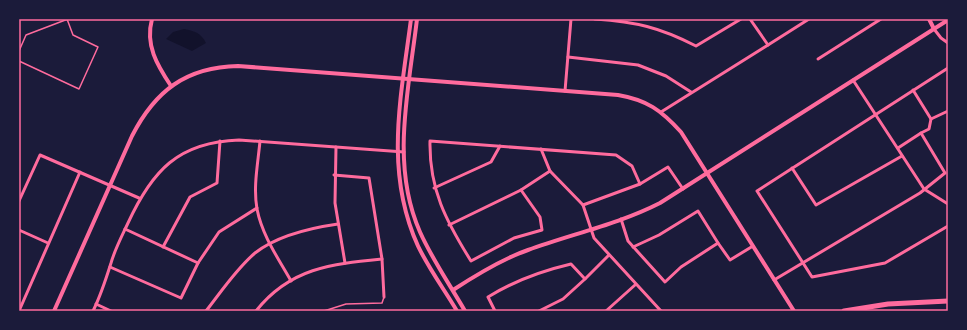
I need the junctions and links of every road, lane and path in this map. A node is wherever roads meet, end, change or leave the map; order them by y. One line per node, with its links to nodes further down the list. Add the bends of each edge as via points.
1 (68, 19): 16 (lane, via 26,35); 19 (lane, via 73,35 98,47 80,88)
2 (152, 19): 24 (street, via 151,48)
3 (411, 19): 21 (street)
4 (417, 19): 22 (street)
5 (571, 19): 17 (street)
6 (595, 19): 7 (street, via 627,21 648,26 696,46)
7 (741, 19)
8 (750, 19): 15 (street)
9 (809, 19): 15 (street)
10 (881, 19): 18 (street)
11 (929, 19): 13 (street)
12 (948, 20): 13 (street)
13 (934, 29): 14 (street); 23 (street)
14 (948, 43)
15 (768, 45): 27 (street)
16 (19, 51)
17 (568, 57): 26 (street); 27 (street, via 638,64 666,76)
18 (818, 60)
19 (19, 61)
20 (948, 68): 25 (street)
21 (403, 79): 22 (street); 24 (street, via 228,67 200,72); 39 (street)
22 (410, 79): 26 (street); 40 (street)
23 (853, 80): 30 (street); 45 (street)
24 (171, 86): 48 (street, via 139,122)
25 (913, 90): 30 (street); 31 (street)
26 (566, 91): 29 (street, via 635,98)
27 (691, 92): 29 (street)
28 (948, 110): 31 (street)
29 (662, 112): 45 (street, via 680,132)
30 (875, 114): 37 (street); 42 (street)
31 (931, 119): 32 (street, via 929,129)
32 (921, 133): 37 (street); 51 (street, via 945,173)
33 (220, 141): 34 (street); 53 (street, via 187,151 164,167); 68 (street, via 217,183 190,198)
34 (260, 142): 36 (street); 57 (street)
35 (500, 146): 38 (street); 49 (street, via 491,162); 49 (street, via 430,141 429,161)
36 (336, 147): 39 (street); 46 (street)
37 (898, 148): 41 (street)
38 (541, 149): 43 (street); 47 (street, via 616,155 632,166)
39 (397, 152): 40 (street); 92 (street, via 401,195 411,230 427,263)
40 (404, 152): 81 (street, via 408,193 420,231)
41 (902, 156): 42 (street, via 816,205); 51 (street)
42 (792, 168): 73 (street, via 757,191)
43 (550, 171): 52 (street); 56 (street)
44 (80, 172): 48 (street); 54 (street, via 40,155); 65 (street)
45 (707, 174): 50 (street); 69 (street)
46 (334, 175): 59 (street); 72 (street, via 370,178)
47 (640, 184): 50 (street, via 668,167); 56 (street)
48 (110, 185): 53 (street); 86 (street)
49 (434, 188): 60 (street)
50 (683, 189): 58 (street, via 647,210)
51 (924, 189): 55 (street); 73 (street, via 890,212)
52 (521, 190): 60 (street); 60 (street, via 540,217 542,230 514,238 471,261)
53 (139, 198): 62 (street)
54 (19, 201)
55 (948, 204)
56 (583, 205): 63 (street)
57 (257, 208): 66 (street); 74 (street, via 219,232)
58 (621, 219): 63 (street); 70 (street, via 628,241)
59 (338, 224): 66 (street, via 302,231); 75 (street)
60 (449, 224)
61 (948, 226): 73 (street, via 885,263 812,277)
62 (125, 229): 68 (street); 76 (street)
63 (591, 229): 71 (street, via 594,238); 81 (street, via 526,250)
64 (19, 230): 65 (street)
65 (48, 243): 85 (street)
66 (270, 243): 79 (street); 89 (street, via 242,267)
67 (718, 243): 69 (street, via 730,260); 70 (street, via 698,211 659,235); 70 (street, via 681,267 665,282)
68 (163, 246): 74 (street)
69 (753, 246): 78 (street)
70 (633, 247)
71 (609, 255): 77 (street); 80 (street)
72 (382, 259): 75 (street); 82 (street)
73 (802, 262): 78 (street)
74 (198, 263): 76 (street, via 181,298)
75 (345, 263): 79 (street, via 320,267)
76 (110, 267): 84 (street)
77 (585, 279): 94 (street, via 571,264 536,273 488,297); 95 (street, via 563,299)
78 (774, 280): 98 (street)
79 (291, 281): 90 (street, via 280,286)
80 (636, 285): 96 (street); 97 (street)
81 (453, 290): 93 (street)
82 (384, 297): 91 (lane, via 382,303 346,304)
83 (948, 301): 99 (main road, via 888,304)
84 (96, 304): 87 (street); 88 (street)
85 (19, 311)
86 (54, 311)
87 (93, 311)
88 (111, 311)
89 (206, 311)
90 (256, 311)
91 (324, 311)
92 (457, 311)
93 (465, 311)
94 (496, 311)
95 (539, 311)
96 (606, 311)
97 (660, 311)
98 (794, 311)
99 (844, 311)

